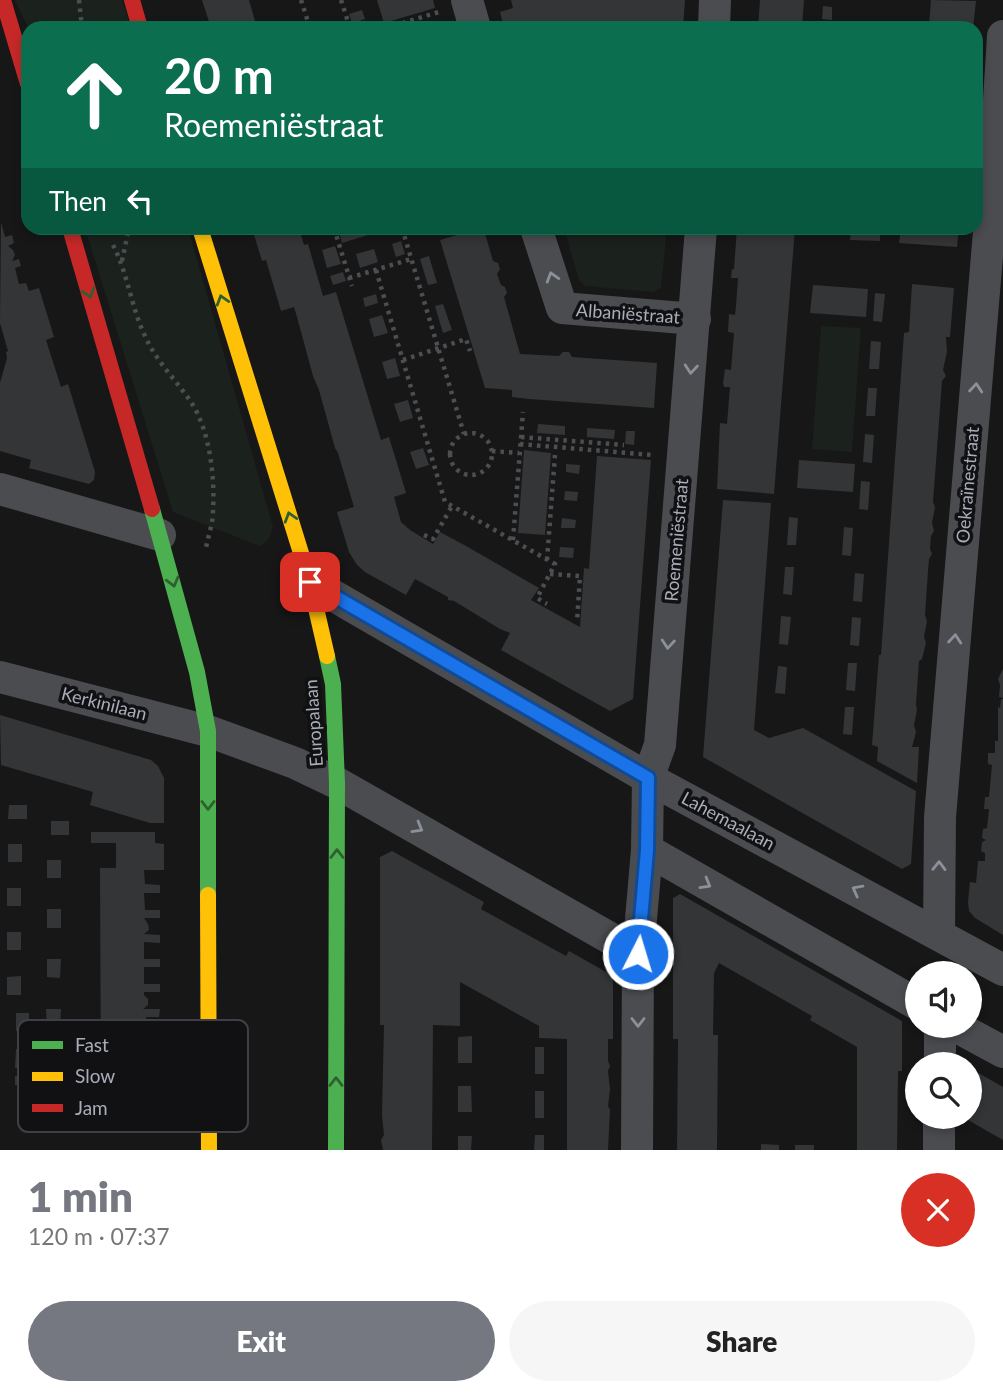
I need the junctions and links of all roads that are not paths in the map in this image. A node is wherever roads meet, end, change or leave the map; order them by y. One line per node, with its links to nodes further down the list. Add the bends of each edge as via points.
1 (3, 0): 9 (street)
2 (132, 0): 5 (street)
3 (715, 0): 7 (street)
4 (456, 5): 6 (street)
5 (139, 21)
6 (469, 21)
7 (714, 21)
8 (1003, 36): 10 (street, Oekraïnestraat)
9 (21, 61)
10 (992, 148): 24 (street, Oekraïnestraat, one-way to 10, via 940,817)
11 (72, 235): 17 (street, one-way to 17)
12 (202, 235): 18 (street, Europalaan, one-way to 12)
13 (538, 235): 15 (street, Albaniëstraat, one-way to 13, via 562,309)
14 (701, 235): 15 (street, Roemeniëstraat)
15 (695, 319): 21 (street, Roemeniëstraat, one-way to 21, via 660,745)
16 (0, 489): 17 (street)
17 (160, 535): 20 (street, one-way to 20)
18 (310, 582): 21 (street, Lahemaalaan); 22 (street, Europalaan, via 333,684)
19 (0, 677): 20 (street, Kerkinilaan)
20 (208, 730): 22 (street, Kerkinilaan); 28 (street, one-way to 28)
21 (648, 778): 23 (street, Roemeniëstraat); 24 (street, Lahemaalaan, one-way to 21)
22 (337, 782): 25 (street, one-way to 25); 34 (street, Europalaan, one-way to 22)
23 (647, 850): 25 (street); 27 (street, one-way to 27)
24 (939, 934): 26 (street, Lahemaalaan)
25 (638, 954): 35 (street, one-way to 35)
26 (1003, 970)
27 (905, 997)
28 (209, 1020)
29 (978, 1038): 30 (street)
30 (1003, 1052)
31 (939, 1129): 36 (street)
32 (209, 1132): 33 (street, one-way to 33)
33 (209, 1150)
34 (336, 1150)
35 (637, 1150)
36 (939, 1150)

